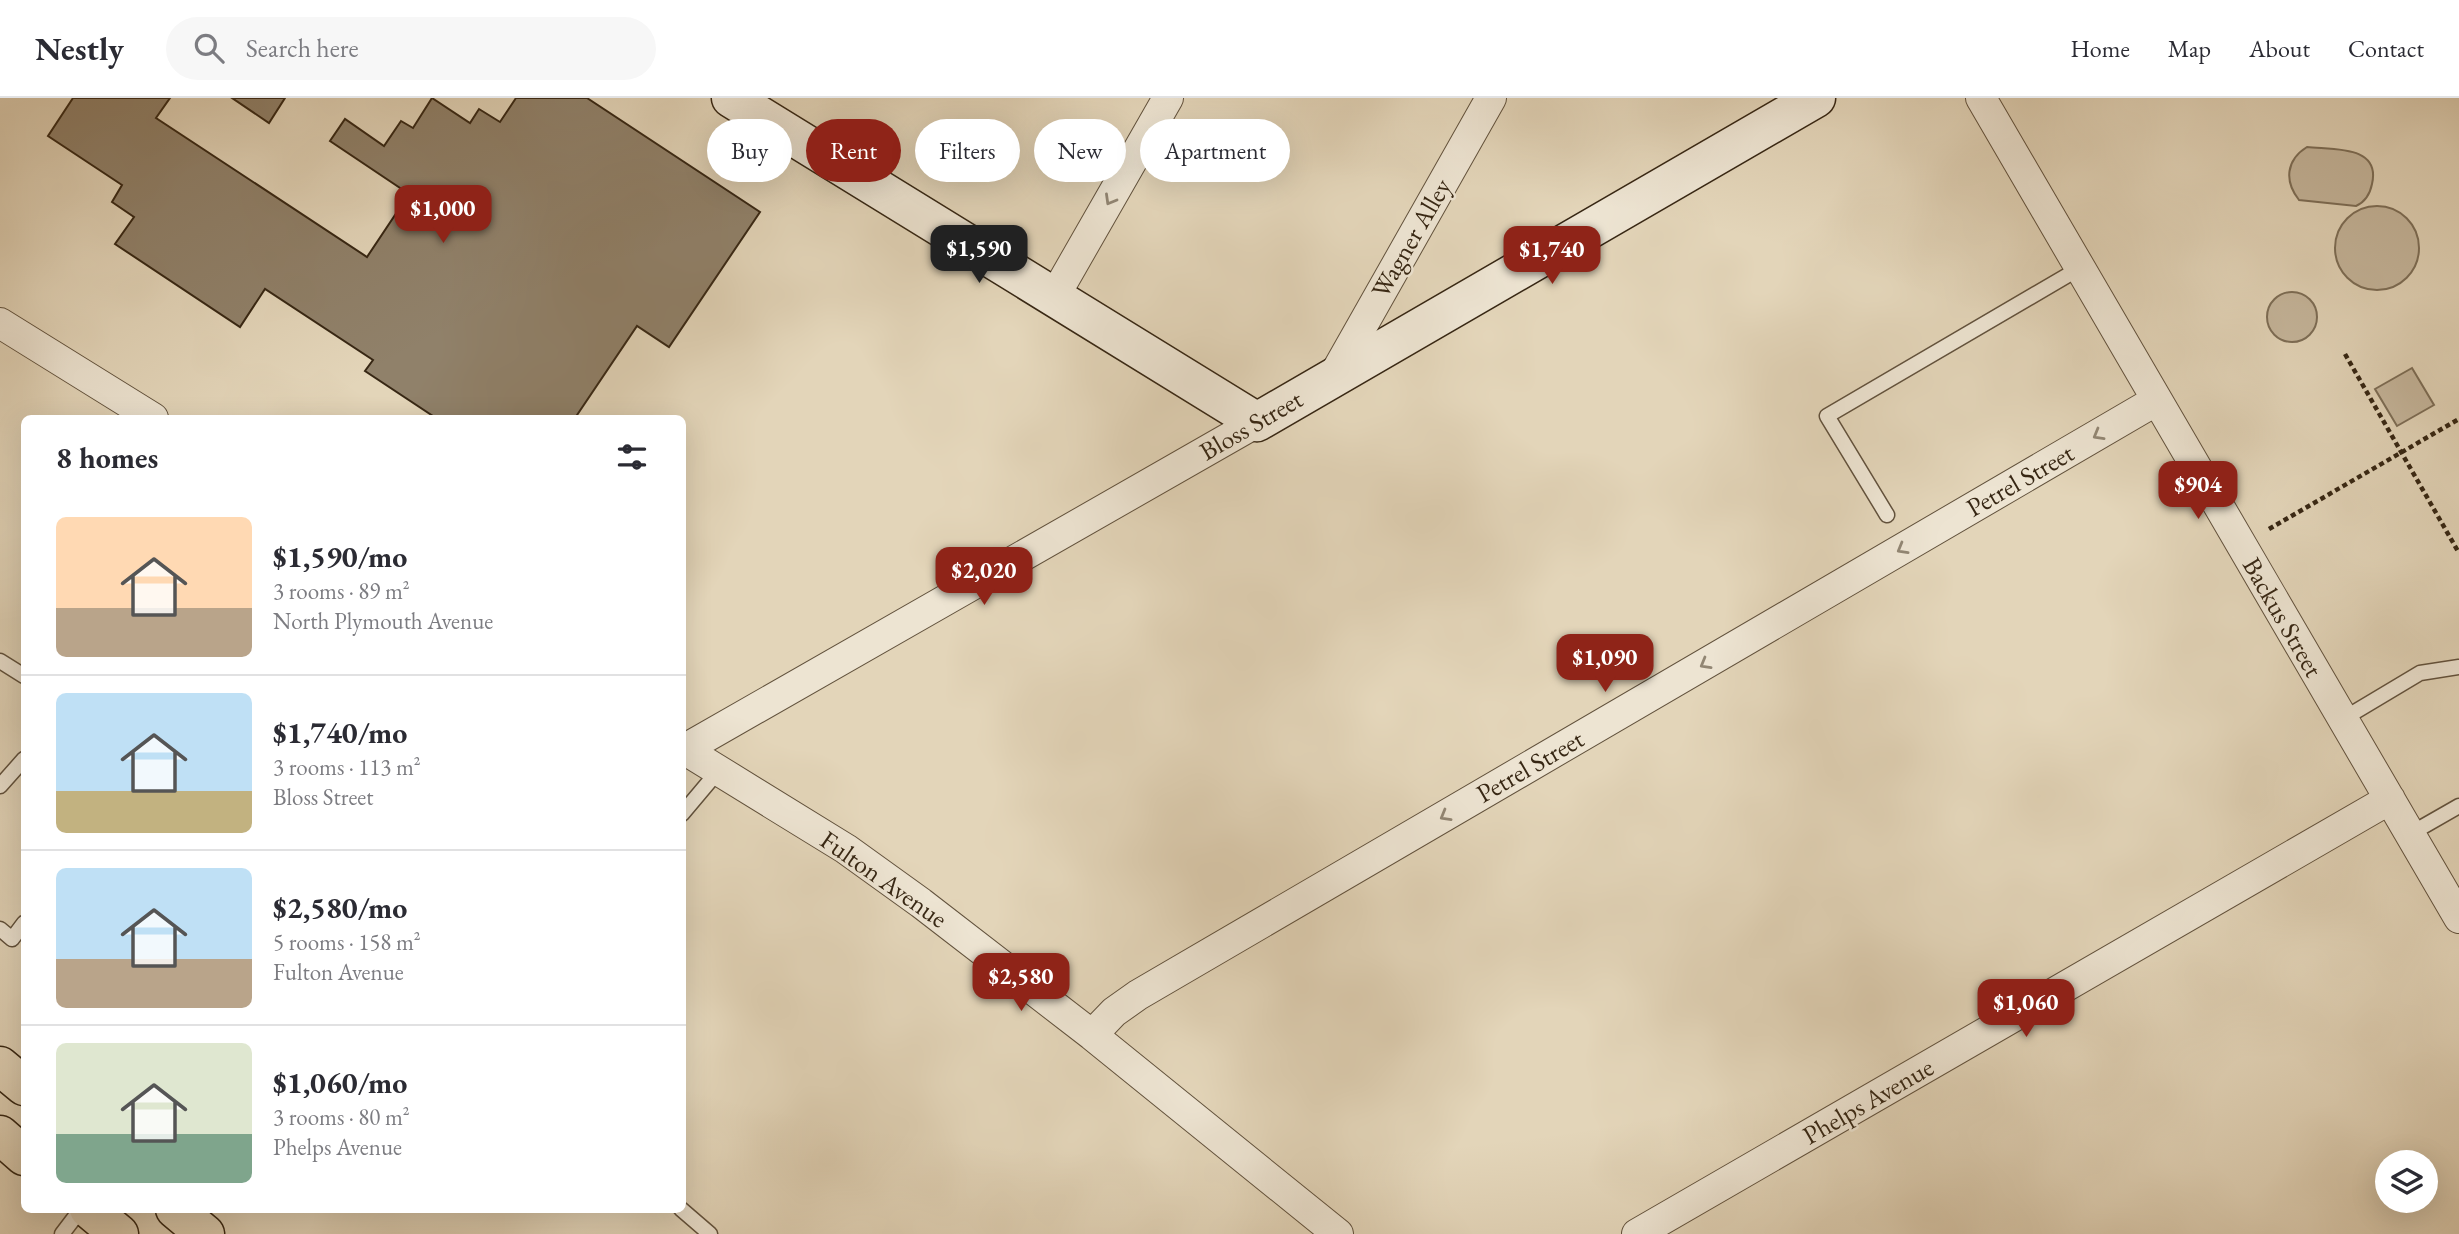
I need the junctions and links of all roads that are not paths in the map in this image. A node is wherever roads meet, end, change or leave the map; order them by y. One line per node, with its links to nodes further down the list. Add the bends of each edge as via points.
1 (731, 98): 7 (street)
2 (1168, 98): 7 (street, one-way to 7)
3 (1492, 98): 9 (street, Wagner Alley)
4 (1816, 98): 9 (street, Bloss Street)
5 (1981, 98): 6 (street, Backus Street)
6 (2080, 268): 10 (street, Backus Street); 13 (lane, via 1827,416)
7 (1054, 297): 12 (street)
8 (0, 323): 11 (street)
9 (1332, 379): 12 (street, Bloss Street)
10 (2157, 400): 17 (street, Backus Street); 30 (street, Petrel Street, one-way to 30, via 1138,995)
11 (148, 415)
12 (1257, 422): 18 (street, Bloss Street)
13 (1886, 515)
14 (0, 661): 16 (lane)
15 (2459, 667): 17 (lane, via 2420,673)
16 (21, 674)
17 (2343, 719): 23 (street, Backus Street)
18 (686, 747)
19 (686, 749): 21 (street, Fulton Avenue)
20 (21, 762): 22 (lane)
21 (719, 770): 25 (lane); 30 (street, Fulton Avenue, via 846,849)
22 (0, 786)
23 (2390, 799): 26 (street, Backus Street); 44 (street, Phelps Avenue)
24 (2459, 806): 26 (lane)
25 (686, 809)
26 (2410, 834): 27 (street, Backus Street)
27 (2459, 918)
28 (21, 927): 29 (lane, via 12,939)
29 (0, 929)
30 (1092, 1035): 43 (street, Fulton Avenue)
31 (0, 1066): 32 (main road)
32 (21, 1084)
33 (0, 1135): 34 (main road)
34 (21, 1153)
35 (78, 1213): 39 (lane)
36 (94, 1213): 40 (main road)
37 (180, 1213): 41 (main road)
38 (686, 1213): 42 (lane)
39 (62, 1234)
40 (120, 1234)
41 (205, 1234)
42 (710, 1234)
43 (1338, 1234)
44 (1637, 1234)

